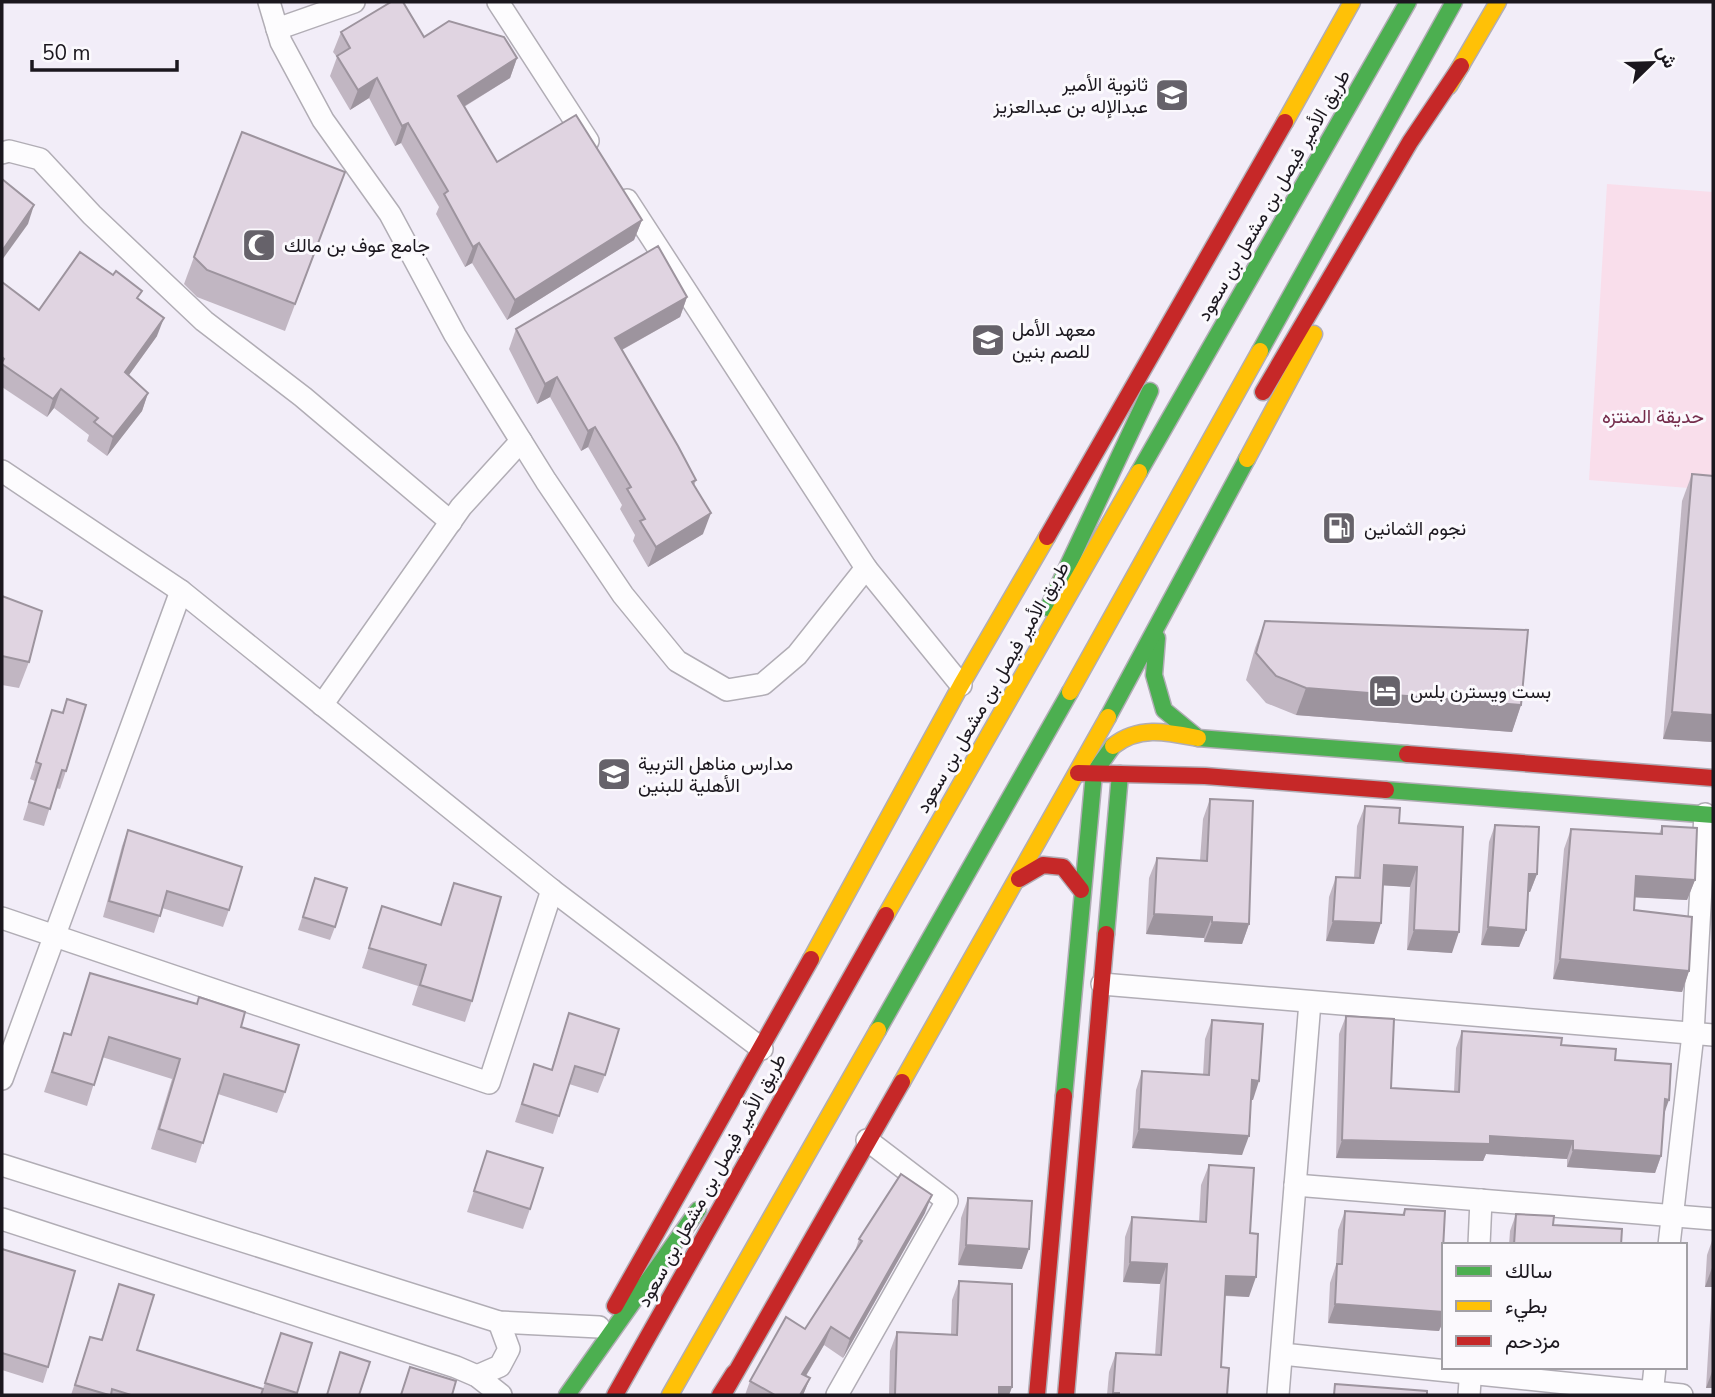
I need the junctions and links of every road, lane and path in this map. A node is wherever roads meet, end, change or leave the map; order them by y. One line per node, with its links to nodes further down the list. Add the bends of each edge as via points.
1 (269, 2): 8 (street)
2 (354, 2): 8 (street)
3 (498, 2): 11 (street)
4 (1352, 2): 13 (main road, طريق الأمير فيصل بن مشعل بن سعود)
5 (1408, 2): 24 (main road, طريق الأمير فيصل بن مشعل بن سعود)
6 (1454, 2): 25 (main road)
7 (1498, 2): 9 (main road)
8 (277, 29): 15 (street, via 323,120 390,214 455,335)
9 (1461, 66): 14 (main road, via 1410,142); 21 (main road)
10 (2, 153): 17 (street, via 40,159 204,321 303,397)
11 (603, 164)
12 (618, 187): 18 (street)
13 (1197, 279): 22 (main road, طريق الأمير فيصل بن مشعل بن سعود); 24 (main road, via 1129,439 1069,560)
14 (1257, 402)
15 (521, 441): 17 (street); 18 (street, via 623,595 677,661 727,690 763,684 797,655)
16 (2, 471): 19 (street)
17 (451, 522): 23 (street)
18 (866, 568): 22 (street)
19 (181, 591): 23 (street); 35 (street)
20 (1139, 603): 25 (main road)
21 (1158, 625): 26 (main road, via 1154,675 1164,710); 27 (main road)
22 (961, 685): 39 (main road, طريق الأمير فيصل بن مشعل بن سعود)
23 (322, 705): 32 (street)
24 (1002, 713): 40 (main road, طريق الأمير فيصل بن مشعل بن سعود)
25 (1049, 730): 63 (main road)
26 (1198, 738): 27 (main road, via 1152,729 1123,736); 29 (main road)
27 (1086, 773): 28 (main road); 31 (main road); 33 (main road)
28 (1120, 774): 30 (main road, via 1205,776); 36 (main road)
29 (1713, 778)
30 (1709, 815): 38 (street)
31 (1019, 879): 33 (main road, via 1043,865 1062,867); 42 (main road)
32 (552, 890): 35 (street, via 489,1083); 39 (street)
33 (1081, 890): 66 (main road)
34 (2, 918): 35 (street)
35 (54, 936): 41 (street)
36 (1102, 984): 37 (street); 67 (main road)
37 (1310, 1002): 38 (street); 44 (street)
38 (1703, 1035): 46 (street)
39 (762, 1049): 52 (main road, طريق الأمير فيصل بن مشعل بن سعود)
40 (808, 1051): 61 (main road); 62 (main road, طريق الأمير فيصل بن مشعل بن سعود)
41 (2, 1079)
42 (867, 1140): 64 (main road); 65 (street, via 947,1200)
43 (2, 1165): 51 (street)
44 (1295, 1185): 45 (street); 53 (street)
45 (1481, 1200): 46 (street); 49 (street)
46 (1672, 1216): 48 (street); 50 (street)
47 (2, 1219): 57 (street)
48 (1713, 1219)
49 (1479, 1243)
50 (1669, 1243)
51 (499, 1322): 52 (street); 57 (street, via 509,1349 500,1366)
52 (599, 1327): 60 (main road, طريق الأمير فيصل بن مشعل بن سعود)
53 (1282, 1354): 54 (street); 68 (street)
54 (1442, 1367)
55 (1471, 1369): 58 (street); 69 (street)
56 (1656, 1369): 58 (street)
57 (477, 1376): 59 (street)
58 (1653, 1394): 70 (street)
59 (501, 1395)
60 (562, 1395)
61 (567, 1395)
62 (615, 1395)
63 (670, 1395)
64 (721, 1395)
65 (837, 1395)
66 (1037, 1395)
67 (1066, 1395)
68 (1278, 1395)
69 (1469, 1395)
70 (1682, 1395)

